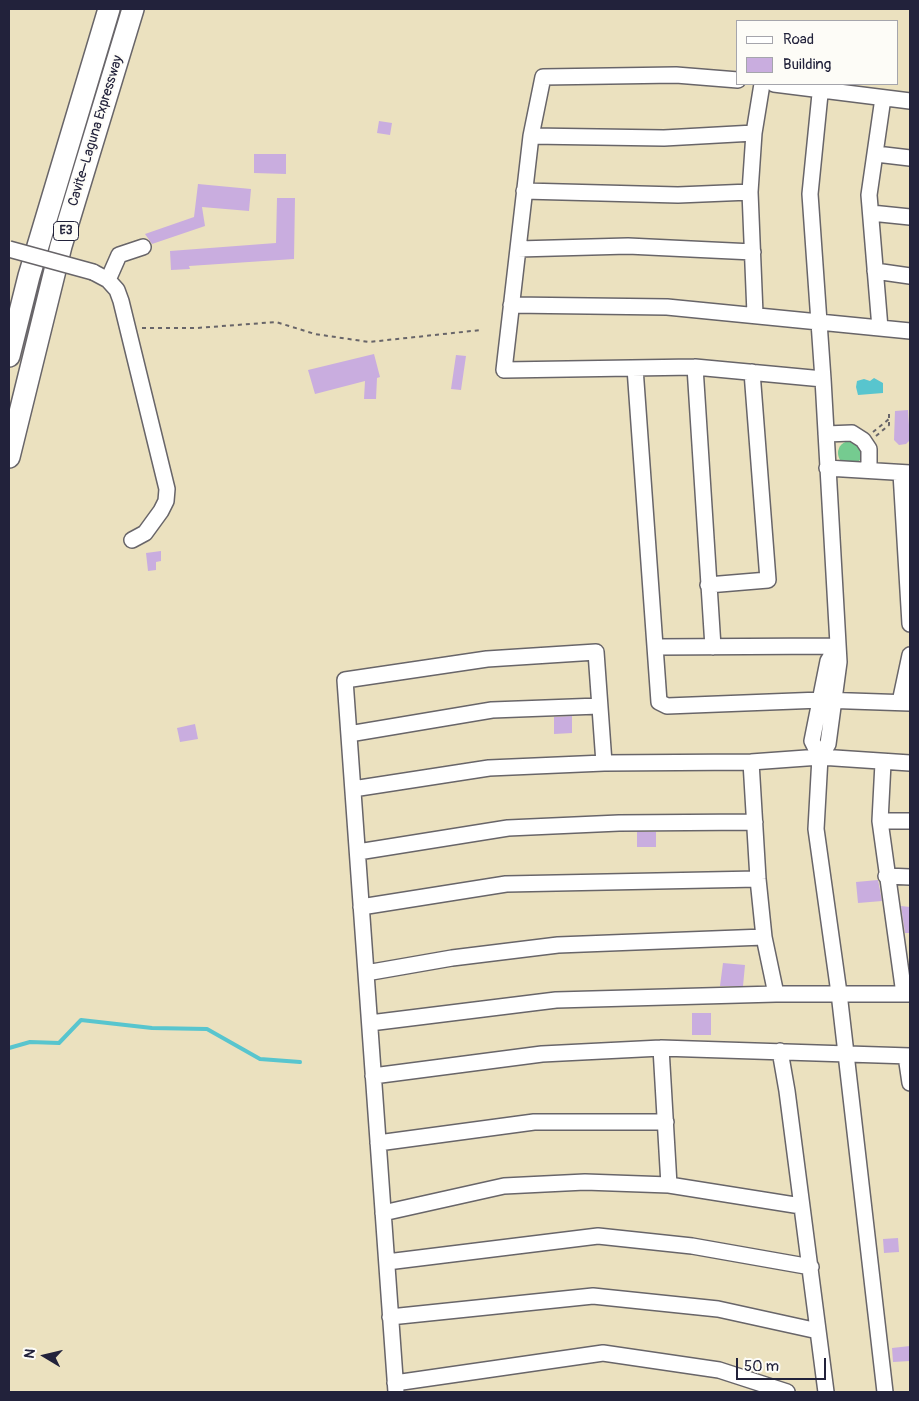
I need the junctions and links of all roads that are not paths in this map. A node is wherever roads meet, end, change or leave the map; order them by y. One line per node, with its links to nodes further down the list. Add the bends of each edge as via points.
1 (110, 9): 29 (highway, Cavite–Laguna Expressway / E3, via 29,276)
2 (133, 9): 35 (highway, Cavite–Laguna Expressway / E3, via 61,246)
3 (736, 80): 10 (street, via 676,75 543,77)
4 (762, 85): 9 (street)
5 (790, 85): 6 (street)
6 (821, 87): 7 (street); 26 (street, via 810,194)
7 (883, 98): 8 (street); 11 (street)
8 (910, 101)
9 (754, 133): 10 (street, via 664,138); 14 (street)
10 (530, 136): 13 (street)
11 (876, 154): 12 (street); 15 (street, via 870,195)
12 (910, 158)
13 (524, 191): 14 (street, via 678,195); 19 (street)
14 (750, 192): 20 (street)
15 (871, 213): 16 (street); 21 (street)
16 (910, 217)
17 (143, 247): 23 (street, via 119,255)
18 (9, 249): 23 (street, bridge, via 93,272)
19 (518, 249): 20 (street, via 628,246); 24 (street)
20 (752, 252): 25 (street)
21 (875, 271): 22 (street); 27 (street)
22 (910, 276)
23 (108, 280): 40 (street, via 117,290 128,326 167,489 161,511 145,533)
24 (510, 305): 25 (street, via 667,307); 31 (street, via 504,370)
25 (755, 314): 26 (street)
26 (819, 321): 27 (street); 33 (street)
27 (880, 328): 28 (street)
28 (910, 331)
29 (9, 356)
30 (695, 367): 31 (street); 32 (street); 41 (street)
31 (636, 368): 46 (street)
32 (752, 372): 33 (street); 41 (street, via 768,580)
33 (823, 379): 34 (street)
34 (826, 434): 36 (street); 37 (street, via 852,433 865,442 870,454)
35 (9, 457)
36 (828, 468): 37 (street); 45 (street)
37 (869, 469): 38 (street)
38 (906, 473): 39 (street)
39 (908, 530): 42 (street)
40 (132, 540)
41 (708, 585): 44 (street)
42 (909, 591): 43 (street)
43 (910, 624)
44 (713, 646): 45 (street); 46 (street)
45 (837, 646): 48 (street, via 839,662)
46 (656, 647): 48 (street, via 659,702 667,706)
47 (910, 655): 49 (street)
48 (827, 701): 49 (street); 52 (street, via 828,744)
49 (905, 702)
50 (599, 706): 51 (street, via 492,710); 51 (street, via 596,652 487,659 345,680); 54 (street)
51 (349, 734): 57 (street)
52 (820, 757): 53 (street); 55 (street); 69 (street, via 816,829)
53 (751, 762): 54 (street); 60 (street)
54 (604, 763): 57 (street, via 489,768)
55 (883, 763): 56 (street); 58 (street)
56 (910, 763)
57 (353, 788): 61 (street)
58 (880, 820): 59 (street); 62 (street)
59 (910, 821)
60 (755, 822): 61 (street, via 508,828); 64 (street)
61 (358, 852): 65 (street)
62 (886, 876): 63 (street); 67 (street)
63 (910, 876)
64 (758, 879): 65 (street, via 506,884); 66 (street)
65 (361, 907): 68 (street)
66 (764, 937): 68 (street, via 558,945); 70 (street)
67 (903, 937): 71 (street)
68 (366, 973): 72 (street)
69 (839, 993): 70 (street); 71 (street); 75 (street)
70 (776, 994): 72 (street, via 556,1000)
71 (907, 994)
72 (370, 1023): 77 (street)
73 (662, 1048): 74 (street); 77 (street, via 542,1054); 79 (street)
74 (780, 1051): 75 (street); 82 (street)
75 (845, 1054): 76 (street); 91 (street)
76 (908, 1056): 78 (street)
77 (373, 1076): 80 (street)
78 (910, 1083)
79 (666, 1122): 80 (street, via 534,1122); 81 (street)
80 (378, 1143): 83 (street)
81 (668, 1185): 82 (street); 83 (street, via 585,1182 504,1186)
82 (801, 1206): 85 (street)
83 (383, 1213): 84 (street)
84 (386, 1262): 85 (street, via 598,1236 692,1246); 86 (street)
85 (811, 1267): 87 (street)
86 (390, 1317): 87 (street, via 593,1296 718,1309); 88 (street)
87 (818, 1331): 90 (street)
88 (395, 1387): 89 (street, via 603,1353 719,1370)
89 (786, 1392)
90 (826, 1392)
91 (885, 1392)

